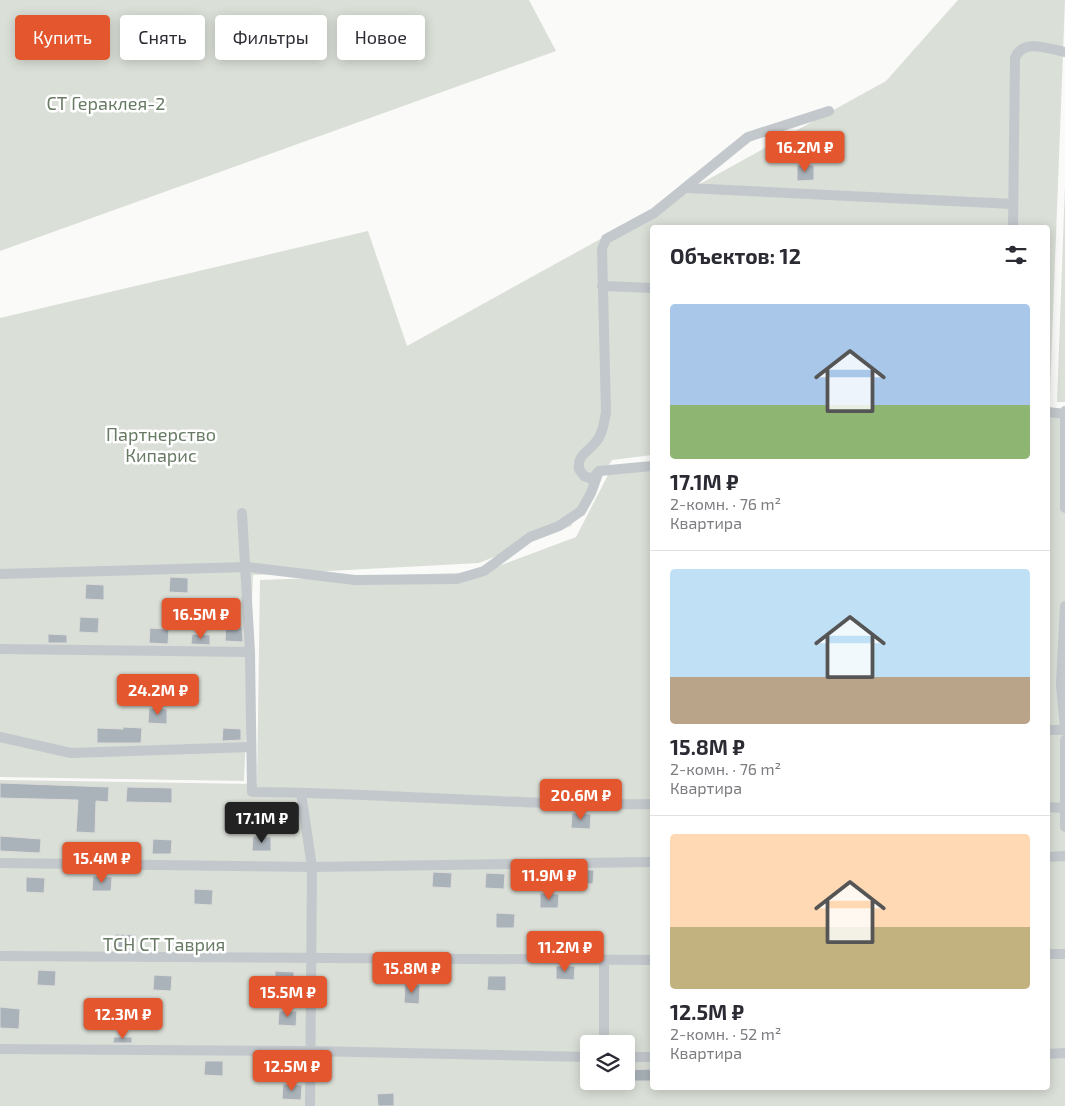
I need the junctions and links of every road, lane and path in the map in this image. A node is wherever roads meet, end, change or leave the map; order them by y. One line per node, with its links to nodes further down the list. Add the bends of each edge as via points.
1 (1065, 52): 4 (street, via 1029,45 1020,49 1015,58)
2 (829, 111): 3 (street, via 748,136)
3 (687, 188): 4 (street); 6 (street, via 654,214 606,239 602,249)
4 (1013, 204): 5 (street)
5 (1013, 225)
6 (602, 286): 7 (street); 11 (street, via 606,412 600,435 578,464 581,473 588,478 592,479)
7 (650, 288)
8 (1050, 412): 9 (street)
9 (1065, 413): 12 (street)
10 (650, 466): 11 (street)
11 (598, 470): 14 (street, via 580,511 559,526 530,537 484,571 457,579 355,580)
12 (1065, 508)
13 (242, 513): 14 (street)
14 (247, 567): 15 (street); 18 (street)
15 (0, 574)
16 (1065, 606): 20 (street, via 1061,684)
17 (0, 649): 18 (street)
18 (250, 652): 23 (street)
19 (1050, 730): 20 (street)
20 (1065, 730)
21 (0, 737): 23 (street, via 71,753)
22 (1065, 740): 25 (street)
23 (251, 747): 24 (street, via 252,792)
24 (301, 793): 26 (street, via 590,805); 33 (street)
25 (1064, 802): 27 (street); 28 (street)
26 (650, 804)
27 (1050, 806)
28 (1065, 827)
29 (1065, 856): 30 (street)
30 (1050, 857)
31 (650, 862): 33 (street)
32 (0, 863): 33 (street)
33 (312, 867): 37 (street)
34 (1050, 954): 35 (street)
35 (1065, 954)
36 (0, 956): 37 (street)
37 (311, 959): 39 (street); 42 (street)
38 (650, 960): 39 (street)
39 (604, 961): 40 (street)
40 (604, 1035)
41 (0, 1050): 42 (street)
42 (311, 1051): 45 (street); 48 (street)
43 (1065, 1053): 44 (street)
44 (1050, 1054)
45 (580, 1057)
46 (635, 1057): 47 (street)
47 (650, 1057)
48 (310, 1106)

